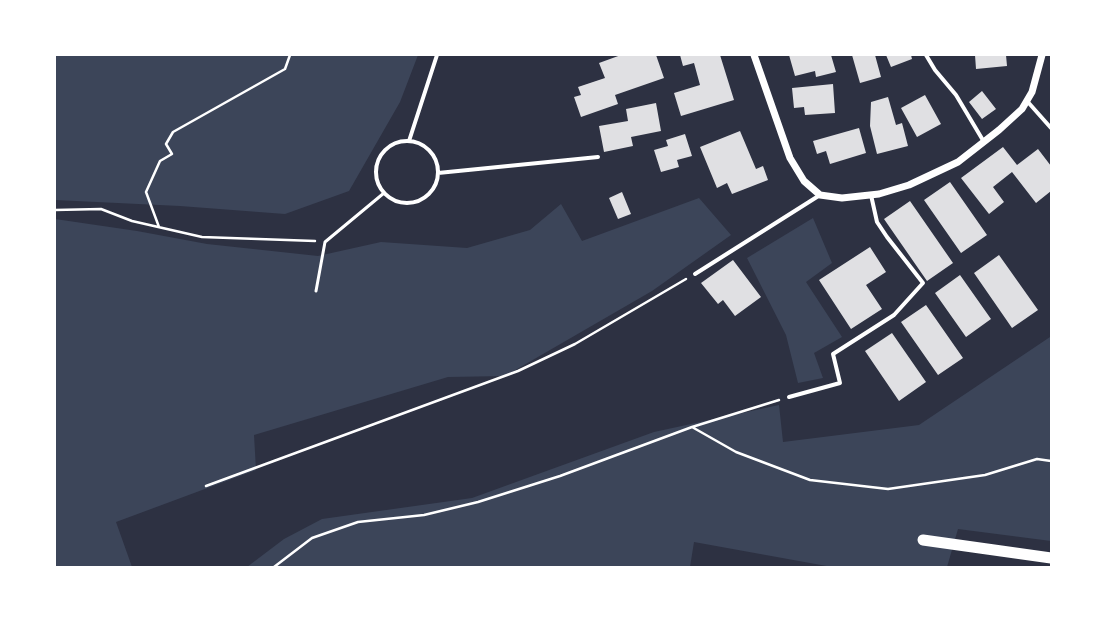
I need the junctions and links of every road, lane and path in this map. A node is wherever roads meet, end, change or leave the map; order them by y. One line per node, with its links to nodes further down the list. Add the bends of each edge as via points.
1 (290, 55): 16 (path, via 285,69 173,132 166,144 172,154 160,161 146,192)
2 (437, 55): 8 (street)
3 (754, 55): 13 (street, via 790,158 804,181)
4 (926, 55): 9 (street, via 956,95)
5 (1042, 55): 6 (street, via 1032,92)
6 (1027, 100): 7 (street); 9 (street, via 1022,109)
7 (1051, 128)
8 (409, 141): 11 (street, via 427,148 435,159); 12 (street, via 390,146 377,163 378,184)
9 (984, 142): 14 (street, via 958,162 909,185)
10 (598, 157): 11 (street)
11 (438, 173): 12 (street, via 432,191 414,202 403,203 393,200)
12 (384, 193): 17 (lane)
13 (820, 195): 14 (street, via 842,198); 18 (street)
14 (871, 195): 20 (street, via 877,222 923,283 894,314 833,354 840,383)
15 (55, 210): 16 (path, via 101,209 132,221)
16 (159, 227): 17 (path, via 202,237)
17 (325, 242): 19 (lane)
18 (695, 274): 23 (path, via 575,344 518,372)
19 (316, 291)
20 (789, 397): 21 (path)
21 (692, 427): 22 (path, via 736,452 810,480 888,489 985,475 1036,458); 26 (path, via 560,476 478,502 424,515 358,522 312,538)
22 (1051, 460)
23 (206, 486)
24 (923, 540): 25 (highway)
25 (1051, 558)
26 (274, 567)

